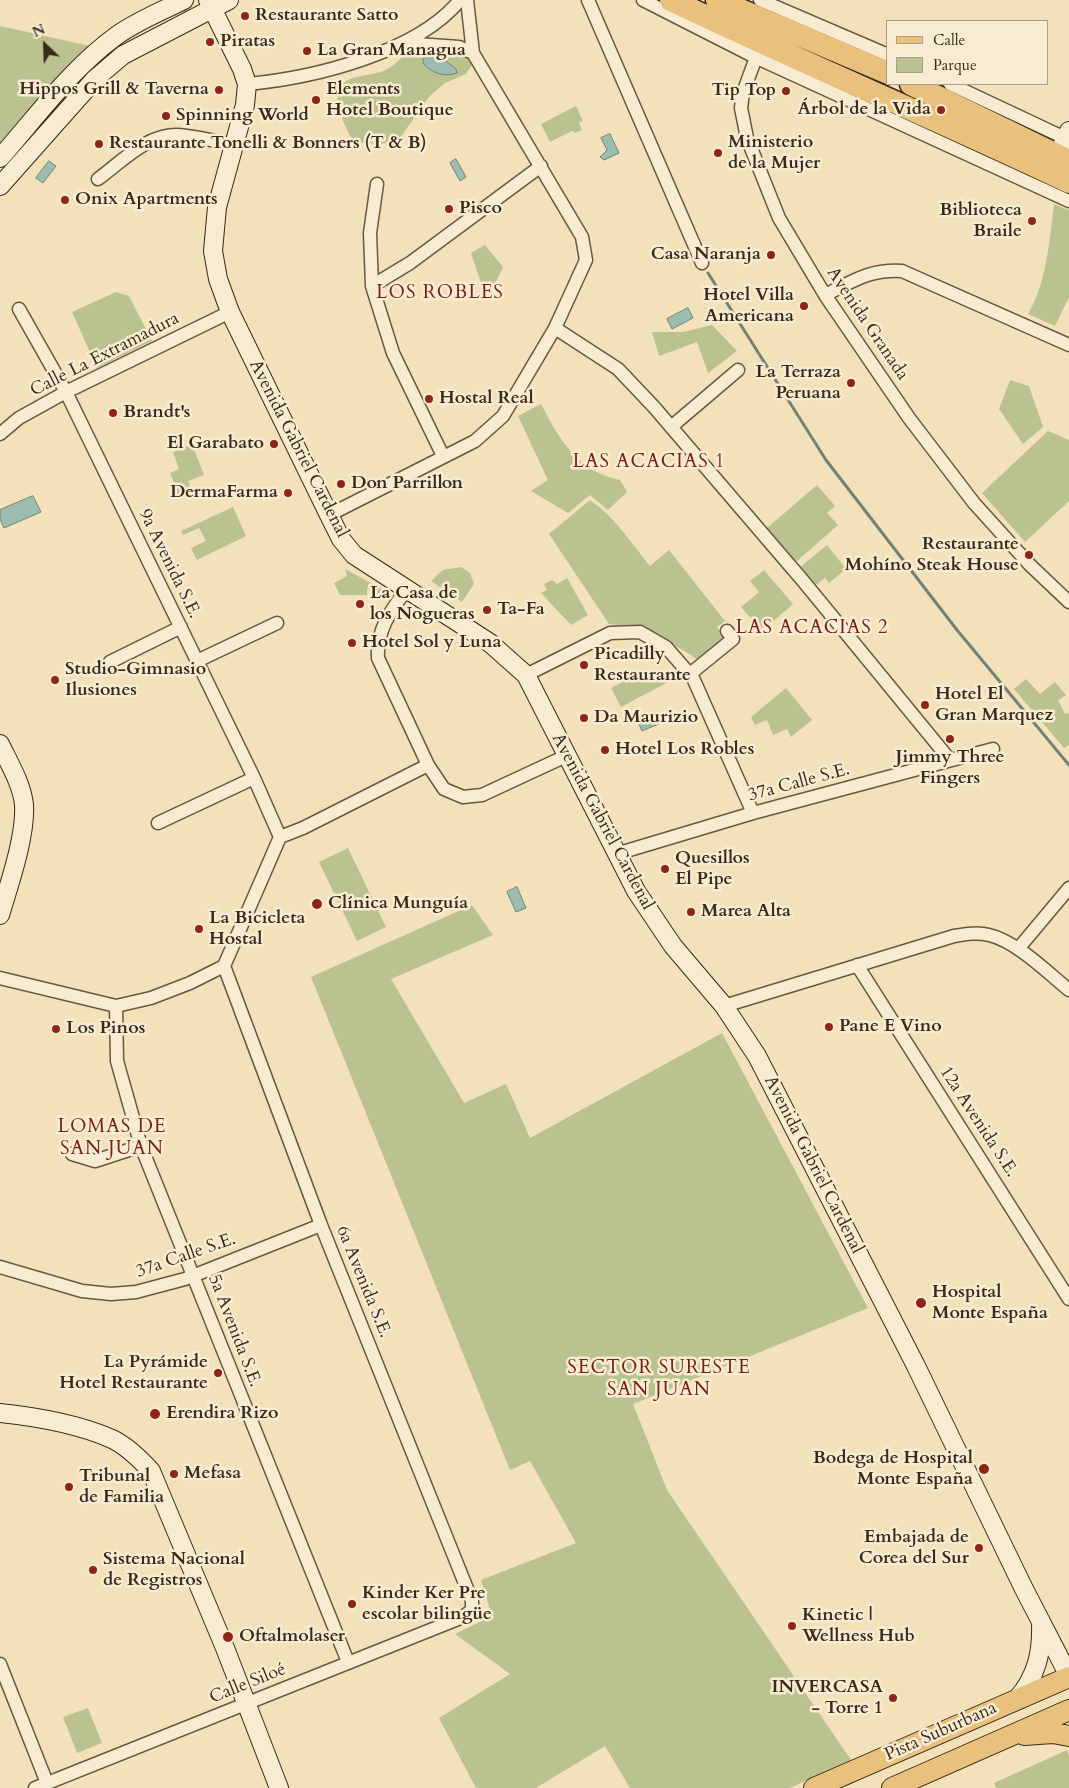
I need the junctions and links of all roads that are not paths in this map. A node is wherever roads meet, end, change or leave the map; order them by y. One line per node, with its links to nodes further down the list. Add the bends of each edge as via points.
1 (184, 0): 21 (street, via 118,34 97,51)
2 (228, 0): 9 (street)
3 (460, 0): 11 (street, via 434,26)
4 (467, 0): 13 (street)
5 (588, 0): 27 (street)
6 (760, 0): 14 (street)
7 (660, 2): 12 (highway)
8 (723, 2): 10 (highway)
9 (210, 4): 16 (street); 25 (street, via 142,44 94,79)
10 (771, 22): 12 (street, Avenida Granada); 15 (highway)
11 (403, 43): 13 (street, via 459,47); 16 (street, via 322,73 287,81)
12 (758, 50): 20 (highway, via 926,114); 26 (street); 29 (street, Avenida Granada, via 741,108 747,138 779,218)
13 (473, 53): 22 (street)
14 (886, 54)
15 (886, 72)
16 (247, 84): 19 (street, Avenida Gabriel Cardenal)
17 (913, 85): 20 (highway)
18 (952, 85): 20 (street)
19 (235, 145): 23 (street, via 176,135 154,140); 31 (street, Avenida Gabriel Cardenal, via 217,207 214,250 218,279)
20 (1064, 155)
21 (0, 158)
22 (541, 166): 28 (street, via 410,263); 32 (street, via 582,237 586,260)
23 (98, 179)
24 (377, 184): 28 (street, via 370,233)
25 (0, 186)
26 (1069, 201)
27 (702, 263)
28 (372, 286): 38 (street, via 393,353)
29 (825, 295): 33 (street, via 864,275 884,270 902,271); 41 (street, Avenida Granada, via 909,418 974,503 1030,565)
30 (18, 309): 35 (street, 9a Avenida S.E.)
31 (230, 312): 35 (street, Calle La Extramadura); 39 (street, Avenida Gabriel Cardenal)
32 (555, 328): 36 (street, via 618,369); 38 (street, via 503,416 475,441)
33 (1069, 345)
34 (738, 370): 36 (street)
35 (66, 392): 37 (street, Calle La Extramadura, via 20,418); 43 (street, 9a Avenida S.E.)
36 (671, 427): 52 (street)
37 (0, 434)
38 (443, 456): 39 (street)
39 (329, 515): 40 (street, Avenida Gabriel Cardenal, via 341,539 354,555)
40 (407, 589): 48 (street, Avenida Gabriel Cardenal, via 490,643); 53 (street, via 387,616 377,646 378,658)
41 (1069, 602)
42 (277, 623): 45 (street)
43 (180, 627): 45 (street, 9a Avenida S.E.); 46 (street)
44 (727, 631): 47 (street, via 733,639)
45 (197, 661): 54 (street, 9a Avenida S.E.)
46 (110, 662)
47 (690, 674): 48 (street, via 666,647 640,632 625,631 610,633); 55 (street)
48 (526, 675): 51 (street, Avenida Gabriel Cardenal)
49 (0, 744): 59 (street, via 20,787 24,805 23,825)
50 (993, 749): 52 (street, 37a Calle S.E.)
51 (566, 756): 53 (street, via 482,795 464,797 444,790); 58 (street, Avenida Gabriel Cardenal)
52 (950, 760): 55 (street, 37a Calle S.E.)
53 (428, 766): 57 (street)
54 (254, 778): 56 (street); 57 (street, 9a Avenida S.E.)
55 (753, 813): 58 (street, 37a Calle S.E.)
56 (158, 824)
57 (280, 837): 64 (street)
58 (616, 854): 68 (street, Avenida Gabriel Cardenal, via 654,918)
59 (4, 884): 61 (street)
60 (1069, 888): 62 (street)
61 (0, 915)
62 (1018, 949): 63 (street, via 991,935 974,933); 66 (street)
63 (857, 965): 68 (street); 74 (street, 12a Avenida S.E.)
64 (224, 966): 67 (street, via 190,984); 71 (street, 6a Avenida S.E.)
65 (0, 978): 67 (street)
66 (1069, 990)
67 (116, 1006): 69 (street, 5a Avenida S.E., via 117,1061)
68 (724, 1006): 77 (street, Avenida Gabriel Cardenal, via 765,1070 916,1366)
69 (141, 1146): 70 (street, via 95,1161); 73 (street, 5a Avenida S.E.)
70 (72, 1154)
71 (321, 1225): 73 (street, 37a Calle S.E.); 76 (street, 6a Avenida S.E., via 472,1601)
72 (0, 1267): 73 (street, 37a Calle S.E., via 82,1291 111,1294 144,1290)
73 (194, 1275): 78 (street, 5a Avenida S.E.)
74 (1069, 1299)
75 (0, 1414): 82 (street, via 34,1416 114,1440 151,1471)
76 (472, 1610): 78 (street, Calle Siloé, via 463,1617)
77 (1040, 1620): 80 (street, Avenida Gabriel Cardenal); 81 (street, via 1037,1666)
78 (348, 1662): 82 (street, Calle Siloé)
79 (0, 1664): 86 (street)
80 (1069, 1676): 81 (main road, Pista Suburbana)
81 (1017, 1698): 88 (main road, Pista Suburbana)
82 (246, 1703): 86 (street, Calle Siloé); 87 (street)
83 (1069, 1710): 85 (main road, Pista Suburbana)
84 (1069, 1736): 85 (main road, via 1053,1732 1036,1733)
85 (995, 1742): 89 (main road, Pista Suburbana)
86 (41, 1786)
87 (279, 1788)
88 (814, 1788)
89 (892, 1788)

